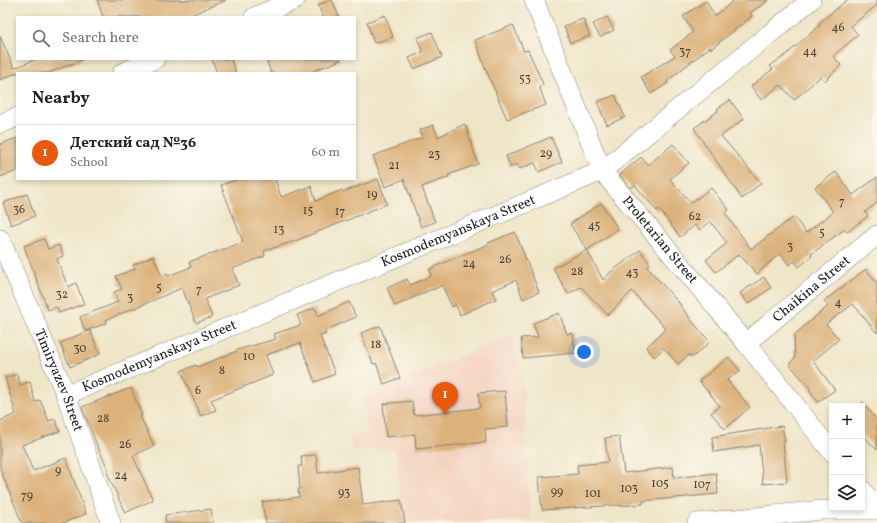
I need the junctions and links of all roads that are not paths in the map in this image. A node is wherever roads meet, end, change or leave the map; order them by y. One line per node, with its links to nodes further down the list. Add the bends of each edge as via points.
1 (295, 0): 4 (street)
2 (534, 0): 9 (street, Proletarian Street)
3 (811, 0): 9 (street, Kosmodemyanskaya Street)
4 (256, 16)
5 (153, 60): 6 (street)
6 (124, 72)
7 (16, 117): 8 (street)
8 (0, 124)
9 (602, 171): 12 (street, Proletarian Street); 13 (street, Kosmodemyanskaya Street)
10 (877, 235): 12 (street, Chaikina Street)
11 (0, 240): 13 (street, Timiryazev Street)
12 (746, 343): 14 (street, Proletarian Street)
13 (66, 395): 18 (street, Timiryazev Street)
14 (829, 448)
15 (865, 494): 16 (street)
16 (877, 509): 17 (street)
17 (823, 517): 19 (street)
18 (111, 523)
19 (697, 523)

